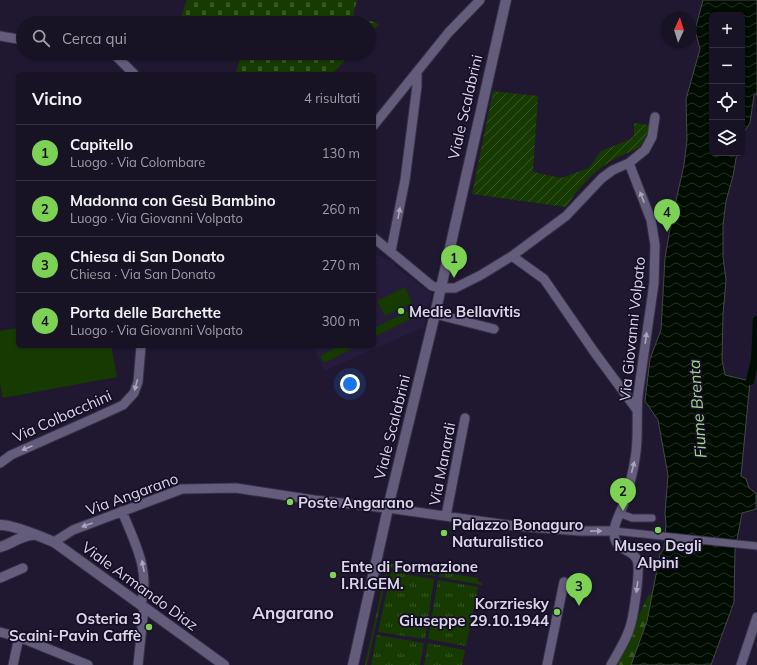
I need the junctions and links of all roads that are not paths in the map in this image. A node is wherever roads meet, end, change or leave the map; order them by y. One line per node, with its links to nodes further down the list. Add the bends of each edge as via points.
1 (480, 0): 7 (street, via 449,32)
2 (506, 0): 14 (street, Viale Scalabrini)
3 (0, 36): 4 (street)
4 (16, 39)
5 (120, 60): 6 (street)
6 (132, 72)
7 (417, 73): 9 (street); 12 (street, one-way to 7, via 405,180)
8 (655, 117): 10 (street, via 652,137 644,150)
9 (376, 123)
10 (629, 163): 13 (street, via 602,178 566,216); 18 (street, Via Giovanni Volpato, one-way to 10, via 654,283 655,245 652,220)
11 (376, 240): 12 (street)
12 (391, 251): 14 (street, via 432,286)
13 (512, 256): 14 (street, via 455,288); 18 (street, via 544,279)
14 (440, 288): 15 (street, Viale Scalabrini)
15 (435, 314): 16 (street); 21 (street, Viale Scalabrini)
16 (494, 329)
17 (141, 348): 20 (street, Via Colbacchini, one-way to 20, via 138,382 134,393 122,404 11,455)
18 (637, 410): 23 (street, Via Giovanni Volpato, one-way to 18, via 625,502 640,439)
19 (465, 418): 24 (street, Via Manardi)
20 (0, 463)
21 (388, 508): 22 (street, Via Angarano, via 236,488 200,488 182,489); 24 (street, Via Angarano); 43 (street, Viale Scalabrini)
22 (122, 511): 29 (street, Via Angarano, one-way to 29, via 73,530); 35 (street, one-way to 22, via 142,562)
23 (619, 513): 25 (street, via 632,518); 27 (street, Via Giovanni Volpato)
24 (446, 516): 27 (street, Via Angarano, one-way to 27, via 581,532)
25 (652, 518)
26 (3, 525): 28 (street, Viale Armando Diaz); 30 (street, via 13,532 13,535)
27 (614, 531): 31 (street, Via Angarano); 45 (street, one-way to 45, via 617,546 637,560 638,572 629,630)
28 (37, 535): 29 (street, Viale Armando Diaz); 30 (street, via 28,535)
29 (54, 542): 35 (street, Viale Armando Diaz)
30 (3, 545)
31 (757, 546)
32 (23, 568): 33 (street)
33 (0, 578)
34 (564, 582): 44 (street)
35 (142, 606): 41 (street); 42 (street, Viale Armando Diaz)
36 (757, 617): 46 (street)
37 (0, 632): 38 (street)
38 (19, 637): 39 (street); 40 (street)
39 (12, 665)
40 (88, 665)
41 (138, 665)
42 (224, 665)
43 (353, 665)
44 (547, 665)
45 (610, 665)
46 (741, 665)

